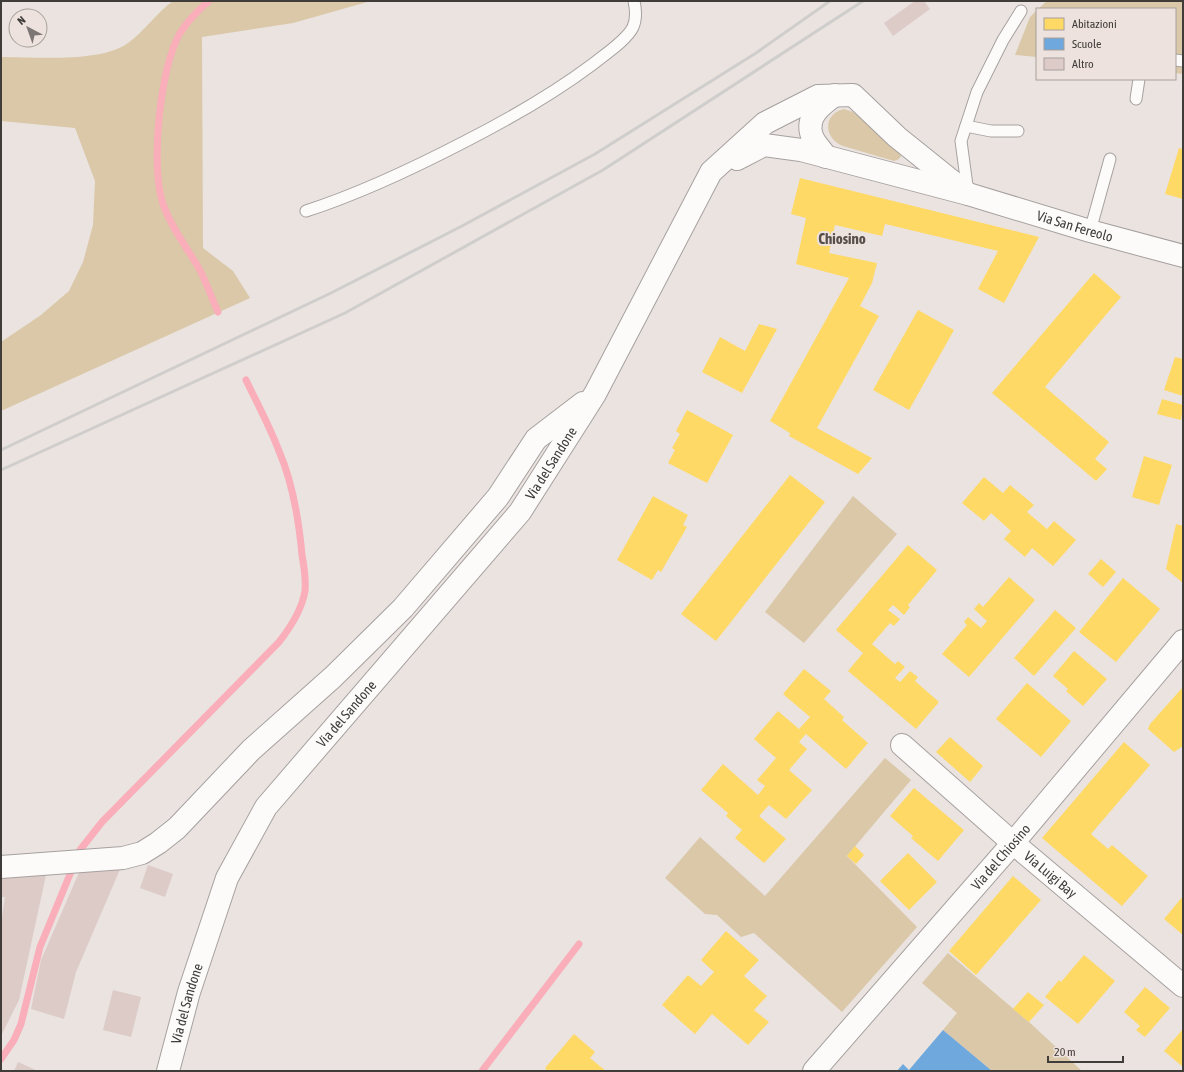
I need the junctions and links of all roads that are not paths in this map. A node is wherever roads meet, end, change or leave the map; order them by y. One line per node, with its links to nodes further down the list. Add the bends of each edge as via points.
1 (634, 1): 12 (lane, via 636,19 626,37 545,98 418,166 346,198)
2 (1021, 11): 6 (lane, via 977,92)
3 (1139, 80): 5 (lane)
4 (835, 96): 8 (street, via 820,106 810,120 812,136); 10 (street, via 818,96 765,123); 11 (street, via 853,95 897,137)
5 (1136, 99)
6 (966, 126): 7 (lane, via 991,131); 11 (lane, via 961,141)
7 (1018, 131)
8 (826, 157): 10 (street, Via San Fereolo, via 801,150 764,145); 11 (street, Via San Fereolo)
9 (1110, 159): 13 (lane)
10 (711, 172): 15 (street, Via del Sandone)
11 (968, 194): 13 (street, Via San Fereolo)
12 (306, 211)
13 (1090, 231): 14 (street, Via San Fereolo)
14 (1183, 256)
15 (595, 394): 19 (street, Via del Sandone, via 536,440 498,497 403,608 333,677 251,750 177,828 142,853 123,858); 21 (street, Via del Sandone, via 520,512 266,807 227,878 189,992)
16 (1183, 640): 18 (street, Via del Chiosino)
17 (902, 745): 18 (street, Via Luigi Bay)
18 (1013, 843): 20 (street, Via Luigi Bay); 22 (street, Via del Chiosino)
19 (1, 867)
20 (1183, 986)
21 (168, 1071)
22 (814, 1071)

